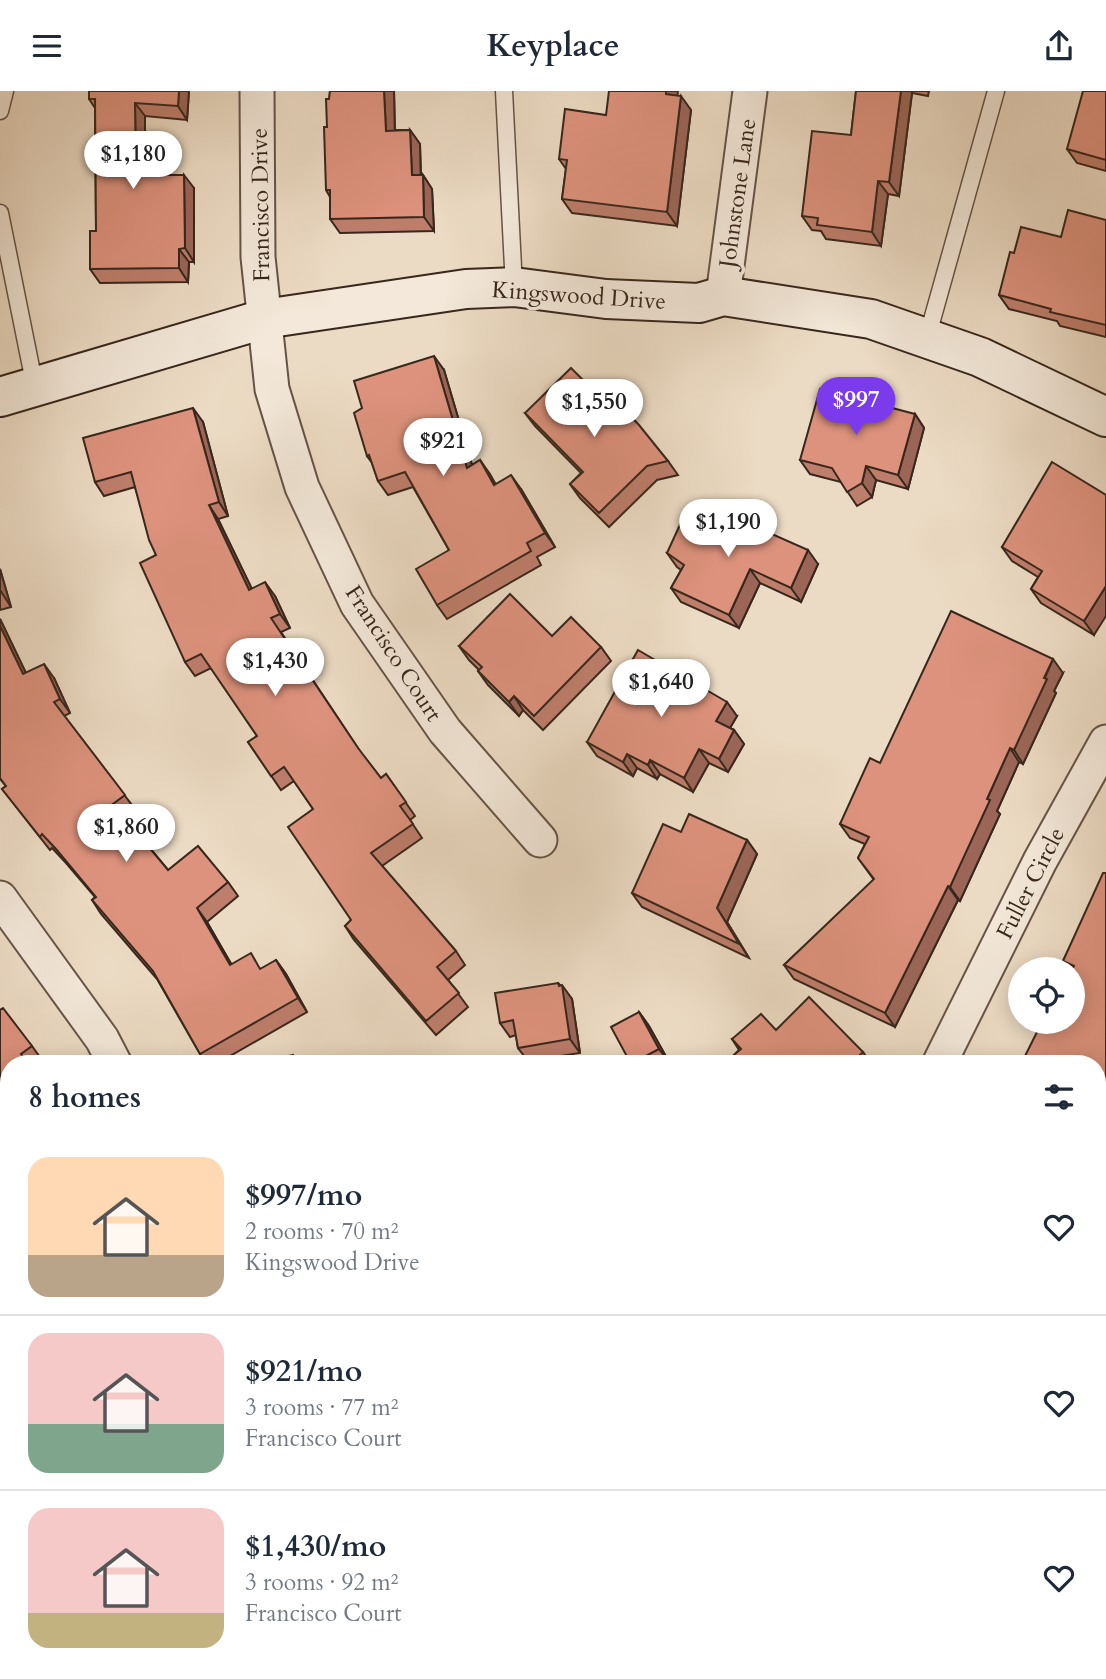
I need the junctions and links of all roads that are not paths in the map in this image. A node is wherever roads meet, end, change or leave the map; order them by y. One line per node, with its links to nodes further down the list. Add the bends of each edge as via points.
1 (5, 91): 6 (lane)
2 (257, 91): 10 (street, Francisco Drive, via 258,257)
3 (504, 91): 8 (lane)
4 (750, 91): 9 (street, Johnstone Lane)
5 (996, 91): 11 (lane)
6 (0, 111)
7 (0, 213): 12 (lane)
8 (514, 287): 9 (street, Kingswood Drive, via 633,301 699,303); 10 (street, Kingswood Drive, via 466,289)
9 (723, 296): 11 (street, Kingswood Drive, via 871,319)
10 (264, 319): 12 (street, Kingswood Drive); 15 (street, Francisco Court, via 272,389 302,487 357,604 445,731)
11 (927, 338): 13 (street, Kingswood Drive, via 980,357)
12 (18, 392)
13 (1106, 417)
14 (1106, 742): 18 (street, Fuller Circle)
15 (540, 840)
16 (0, 898): 17 (street)
17 (110, 1055)
18 (944, 1055)

